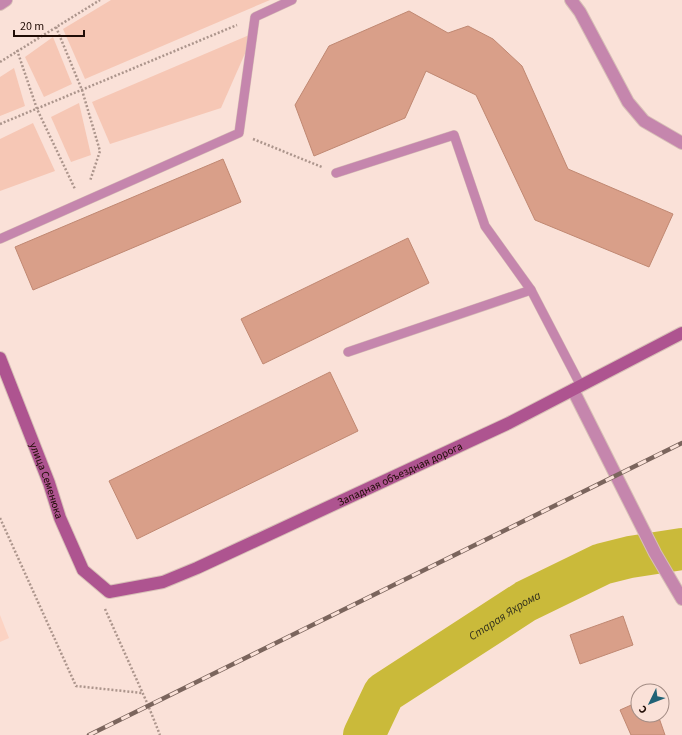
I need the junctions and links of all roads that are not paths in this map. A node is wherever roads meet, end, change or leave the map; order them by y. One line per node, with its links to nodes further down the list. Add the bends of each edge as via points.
1 (6, 0): 4 (street)
2 (292, 0): 7 (lane, via 255,17 240,133)
3 (570, 0): 5 (street, via 580,12 628,102 644,121)
4 (0, 4)
5 (682, 143)
6 (336, 173): 8 (lane, via 454,135 485,226)
7 (0, 239)
8 (531, 290): 10 (lane); 12 (lane)
9 (682, 333): 12 (main road, Западная объездная дорога)
10 (348, 352)
11 (0, 358): 13 (main road, улица Семенюка, via 60,518 83,570)
12 (577, 388): 13 (main road, Западная объездная дорога, via 509,423 197,568 163,582); 14 (street, via 655,553)
13 (109, 592)
14 (682, 599)

